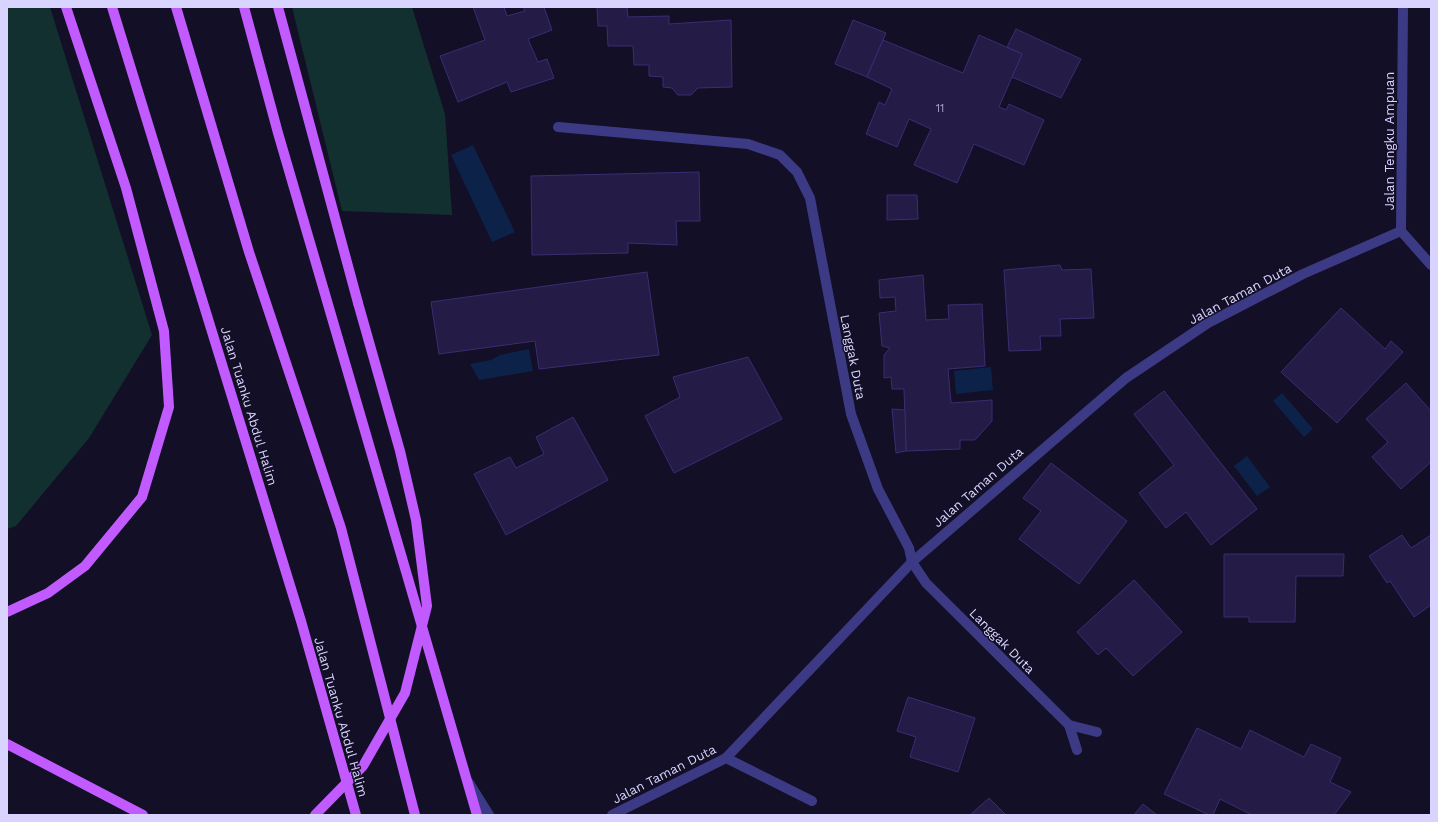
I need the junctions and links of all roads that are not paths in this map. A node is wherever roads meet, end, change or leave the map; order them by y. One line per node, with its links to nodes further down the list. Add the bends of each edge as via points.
1 (66, 7): 11 (main road, via 126,188 164,331 169,407 142,497 85,566 48,593)
2 (112, 7): 21 (main road, Jalan Tuanku Abdul Halim, via 301,621)
3 (176, 7): 22 (main road, via 249,252 340,528)
4 (244, 7): 17 (main road, via 278,133)
5 (278, 7): 20 (main road, bridge, via 400,451 414,512 427,606 405,693 364,766)
6 (1403, 7): 8 (street, Jalan Tengku Ampuan)
7 (558, 127): 10 (street, Langgak Duta, via 748,144 780,155 797,172 810,198 851,414 878,489 908,548)
8 (1401, 231): 9 (street); 10 (street, Jalan Taman Duta, via 1303,274 1208,323 1126,378)
9 (1431, 265)
10 (912, 562): 12 (street, Langgak Duta, via 926,583); 16 (street, Jalan Taman Duta)
11 (7, 612)
12 (1069, 725): 13 (street); 15 (street)
13 (1097, 732)
14 (7, 744): 19 (main road)
15 (1077, 750)
16 (726, 758): 18 (street); 25 (street, Jalan Taman Duta)
17 (467, 779): 23 (main road); 24 (street)
18 (812, 801)
19 (143, 815)
20 (315, 815)
21 (356, 815)
22 (415, 815)
23 (476, 815)
24 (489, 815)
25 (612, 815)

